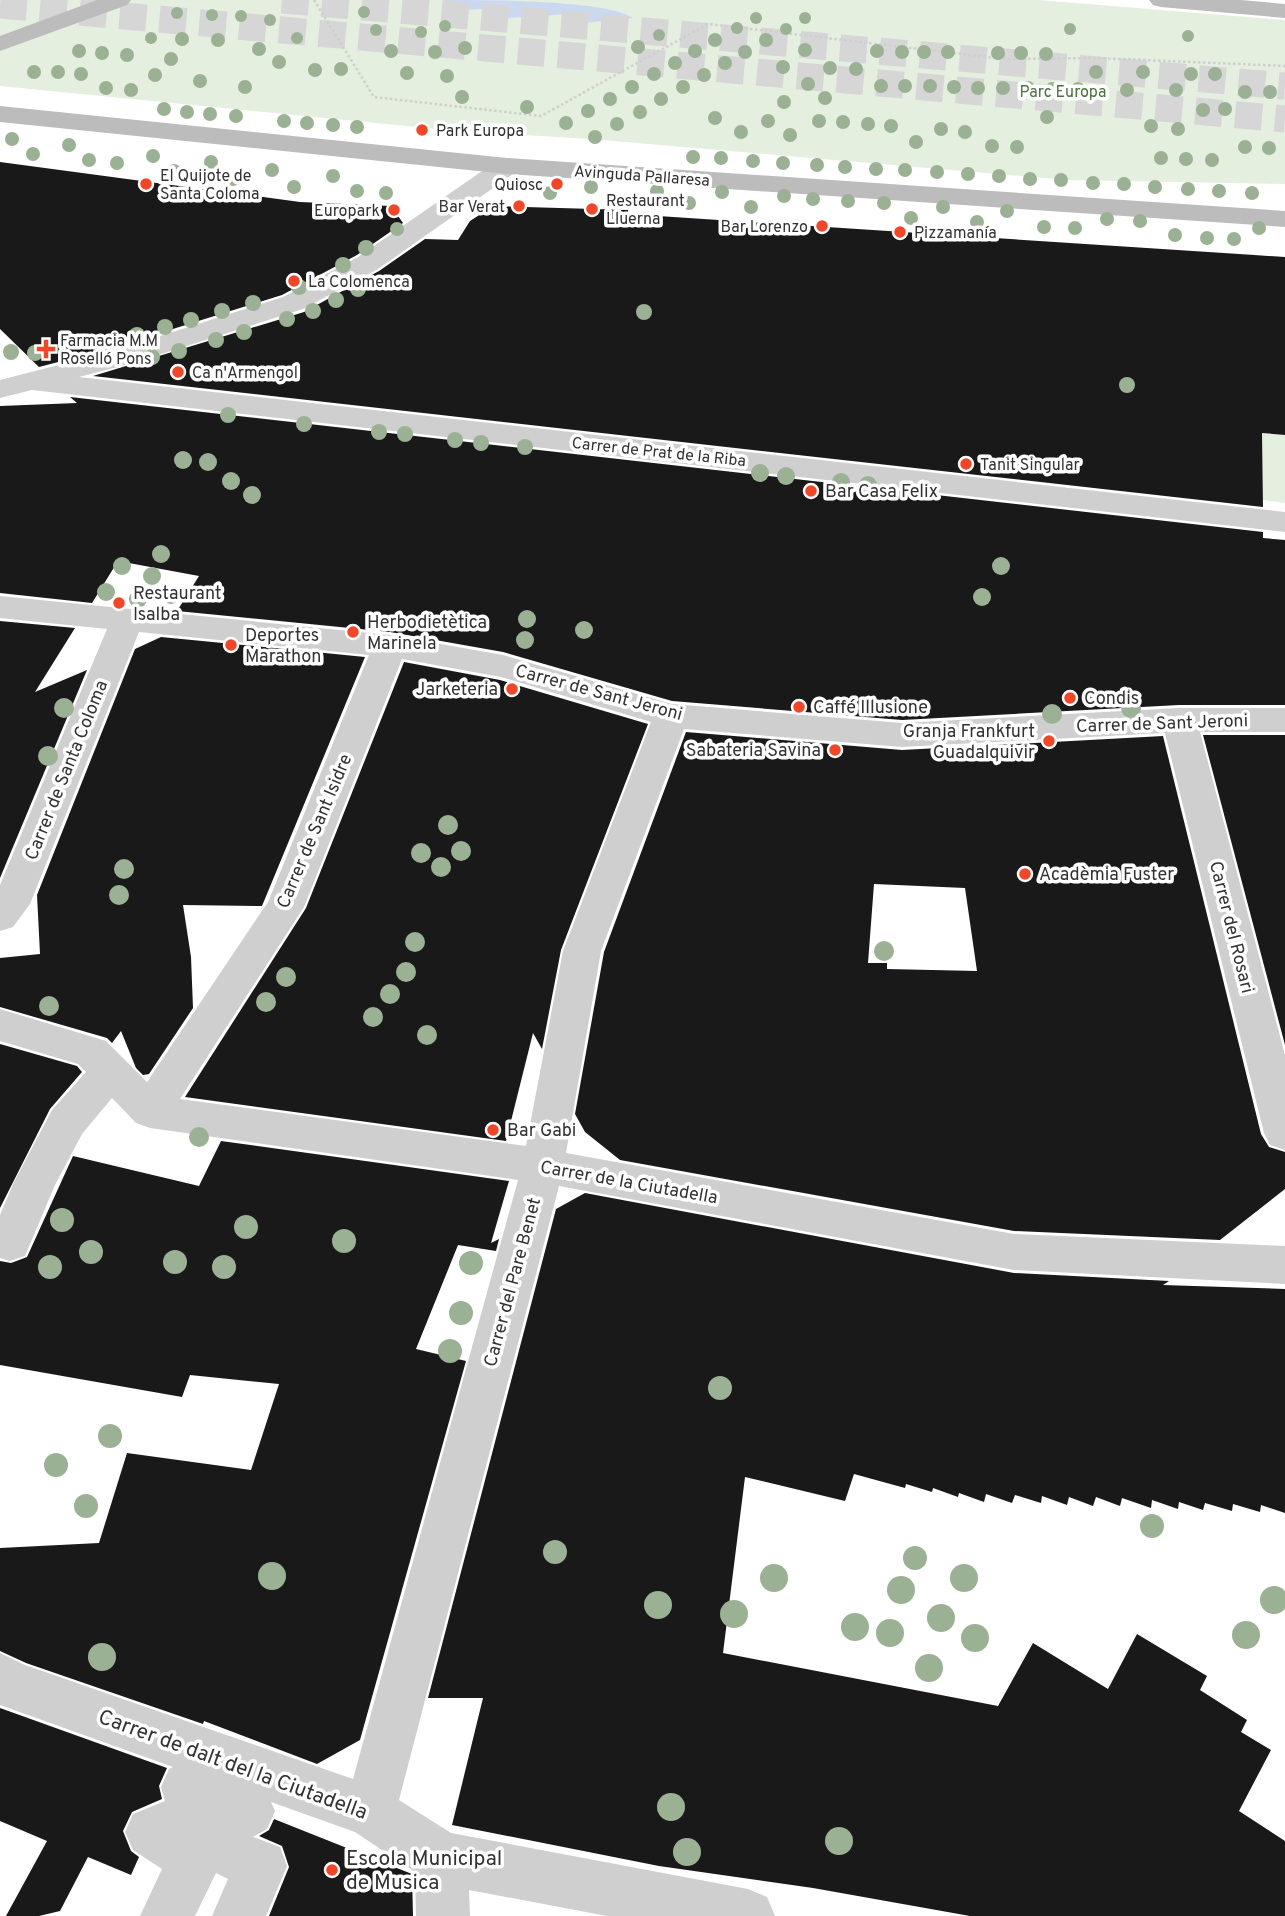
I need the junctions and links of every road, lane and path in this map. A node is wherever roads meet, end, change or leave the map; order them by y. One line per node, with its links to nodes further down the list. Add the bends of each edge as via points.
1 (119, 0): 5 (street)
2 (314, 0): 6 (path, via 374,97 541,116 708,24 1004,59)
3 (1161, 0): 4 (street)
4 (1285, 11)
5 (0, 44)
6 (1285, 66)
7 (0, 114): 8 (street, Avinguda Pallaresa)
8 (507, 166): 9 (street, Avinguda Pallaresa); 10 (street, via 368,263 293,303 123,357)
9 (1285, 219)
10 (12, 382): 11 (street, Carrer de Prat de la Riba)
11 (1285, 522)
12 (0, 607): 13 (street, Carrer de Sant Jeroni)
13 (127, 620): 14 (street, Carrer de Sant Jeroni); 18 (street, Carrer de Santa Coloma)
14 (390, 646): 15 (street, Carrer de Sant Jeroni, via 503,666); 21 (street, Carrer de Sant Isidre, via 285,907)
15 (671, 716): 16 (street, Carrer de Sant Jeroni, via 902,735); 23 (street, Carrer del Pare Benet, via 582,951)
16 (1179, 720): 17 (street, Carrer de Sant Jeroni); 22 (street, Carrer del Rosari)
17 (1285, 720)
18 (4, 906)
19 (0, 1025): 20 (street, via 92,1052)
20 (111, 1071): 21 (street); 24 (street, via 67,1122)
21 (150, 1111): 23 (street, Carrer de la Ciutadella)
22 (1285, 1133)
23 (543, 1166): 25 (street, Carrer de la Ciutadella, via 1014,1252); 27 (street, Carrer del Pare Benet)
24 (10, 1242)
25 (1285, 1265)
26 (0, 1678): 27 (street, Carrer de dalt del la Ciutadella)
27 (370, 1811): 28 (street, Carrer de dalt del la Ciutadella)
28 (440, 1858): 31 (street); 32 (street, Carrer de dalt del la Ciutadella)
29 (167, 1916): 30 (street, via 195,1859 151,1832 188,1819 193,1809 187,1787 249,1811 228,1822 224,1830 235,1856 261,1866)
30 (239, 1916)
31 (443, 1916)
32 (748, 1916)

